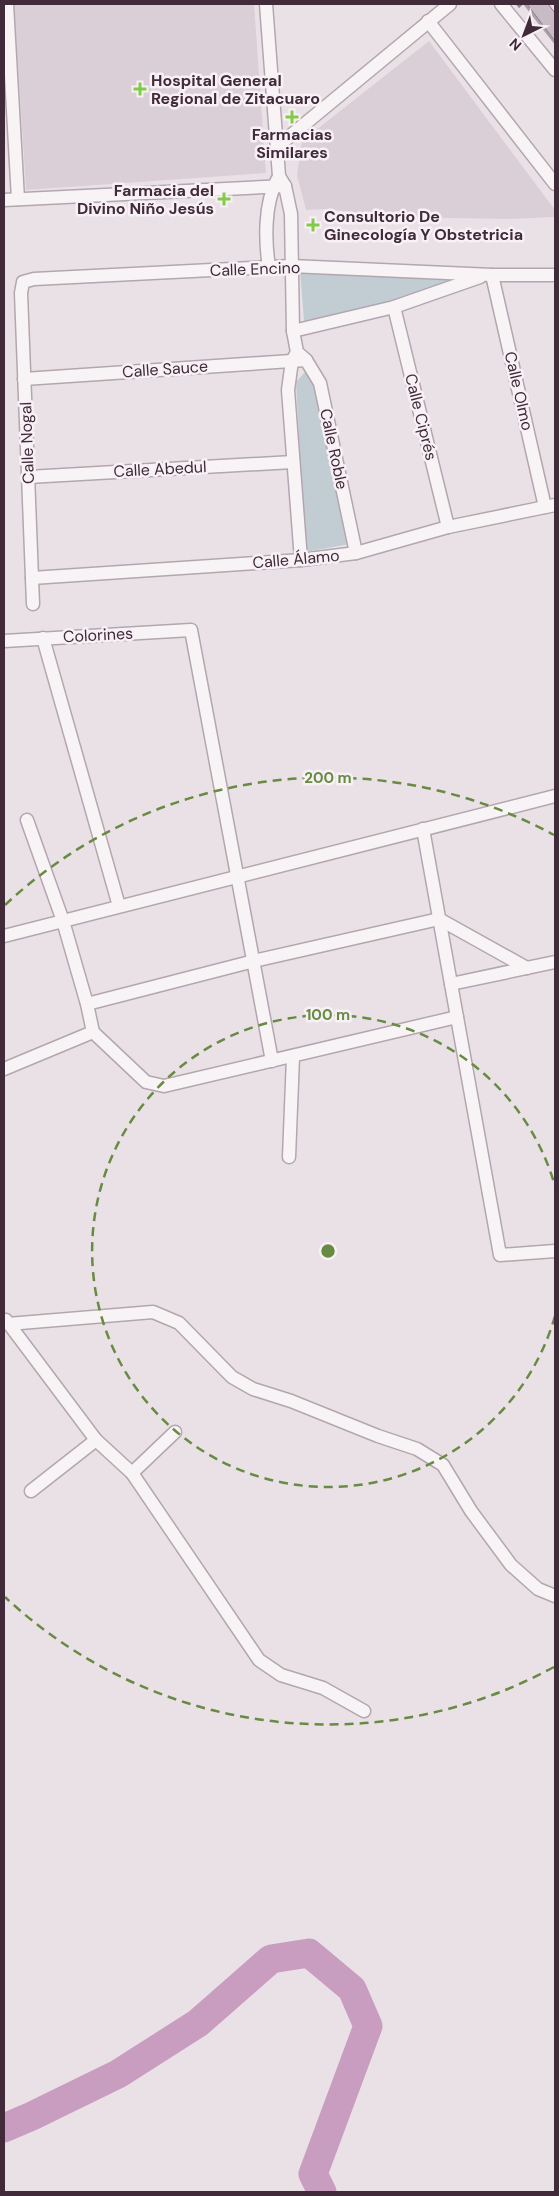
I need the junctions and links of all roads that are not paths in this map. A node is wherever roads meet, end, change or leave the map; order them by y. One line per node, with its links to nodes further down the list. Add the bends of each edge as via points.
1 (7, 4): 7 (street)
2 (266, 4): 8 (street)
3 (450, 4): 5 (street)
4 (501, 4): 6 (street)
5 (428, 21): 8 (street); 10 (street)
6 (555, 70)
7 (8, 95): 11 (street)
8 (278, 146): 9 (street)
9 (279, 183): 11 (street); 13 (street, Calle Roble, via 291,214); 14 (street, via 268,214)
10 (555, 184)
11 (18, 199): 12 (street)
12 (4, 200)
13 (291, 266): 14 (street, Calle Encino); 15 (street, Calle Encino); 19 (street, Calle Roble)
14 (269, 267): 17 (street, Calle Encino)
15 (490, 275): 16 (street, Calle Encino); 18 (street, Calle Encino); 24 (street, Calle Olmo)
16 (555, 275)
17 (23, 282): 21 (street, Calle Nogal)
18 (394, 307): 19 (street, Calle Encino); 25 (street, Calle Ciprés)
19 (293, 331): 20 (street, Calle Roble)
20 (298, 358): 21 (street, Calle Sauce); 22 (street, Calle Roble, via 288,390); 26 (street, Calle Roble, via 320,382)
21 (24, 379): 23 (street, Calle Nogal)
22 (293, 462): 23 (street, Calle Abedul); 27 (street, Calle Roble)
23 (28, 476): 28 (street, Calle Nogal)
24 (550, 506): 25 (street, Calle Álamo)
25 (448, 527): 26 (street, Calle Álamo)
26 (356, 553): 27 (street, Calle Álamo)
27 (301, 560): 28 (street, Calle Álamo)
28 (32, 578): 29 (street, Calle Nogal)
29 (33, 604)
30 (43, 638): 31 (street, Colorines); 35 (street, Colorines, via 191,630); 36 (street)
31 (4, 641)
32 (555, 796): 34 (street)
33 (27, 820): 38 (street)
34 (423, 829): 35 (street); 37 (street)
35 (237, 876): 36 (street); 40 (street)
36 (119, 906): 38 (street)
37 (439, 919): 40 (street); 42 (street); 43 (street)
38 (63, 921): 39 (street); 44 (street)
39 (4, 936)
40 (254, 961): 44 (street); 48 (street)
41 (555, 962): 42 (street)
42 (527, 968): 43 (street)
43 (451, 984): 45 (street)
44 (87, 1004): 46 (street)
45 (457, 1017): 47 (street); 51 (street, via 500,1255)
46 (93, 1032): 48 (street, via 146,1082 164,1086); 49 (street)
47 (293, 1056): 48 (street); 50 (street)
48 (272, 1061)
49 (4, 1069)
50 (289, 1158)
51 (555, 1251)
52 (6, 1320): 54 (street); 57 (street, via 153,1312 179,1323 232,1377 253,1389 417,1449 443,1465 471,1511 511,1565 538,1589)
53 (175, 1432): 55 (street)
54 (96, 1440): 55 (street); 56 (street)
55 (132, 1473): 58 (street, via 259,1660 281,1675 322,1688)
56 (31, 1491)
57 (555, 1596)
58 (364, 1711)

